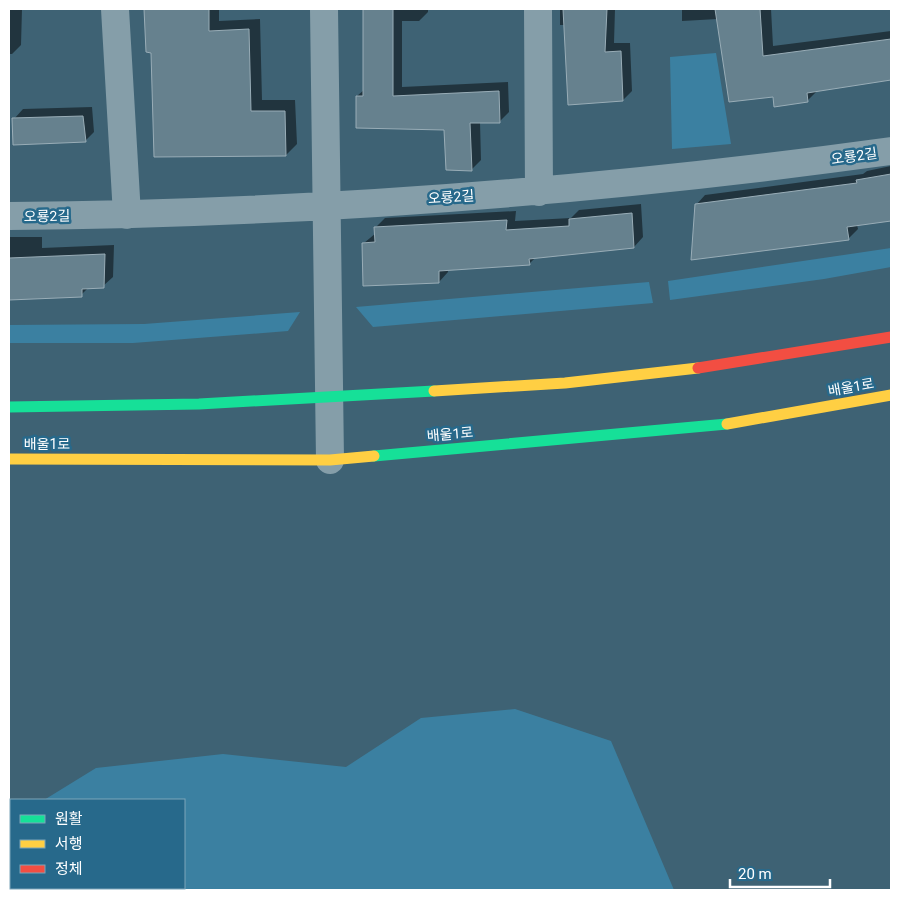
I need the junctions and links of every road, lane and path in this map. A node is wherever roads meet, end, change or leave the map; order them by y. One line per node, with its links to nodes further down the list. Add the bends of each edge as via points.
1 (115, 9): 7 (street)
2 (324, 9): 6 (street)
3 (538, 9): 5 (street)
4 (891, 150): 5 (street, 오룡2길, via 740,172)
5 (539, 192): 6 (street, 오룡2길)
6 (327, 205): 7 (street, 오룡2길); 11 (street)
7 (127, 215): 8 (street, 오룡2길)
8 (9, 216)
9 (891, 337): 11 (main road, via 730,365 565,383)
10 (891, 395): 14 (main road, 배울1로, via 729,424)
11 (331, 397): 12 (main road); 14 (street)
12 (9, 408)
13 (9, 459): 14 (main road, 배울1로)
14 (330, 460)

